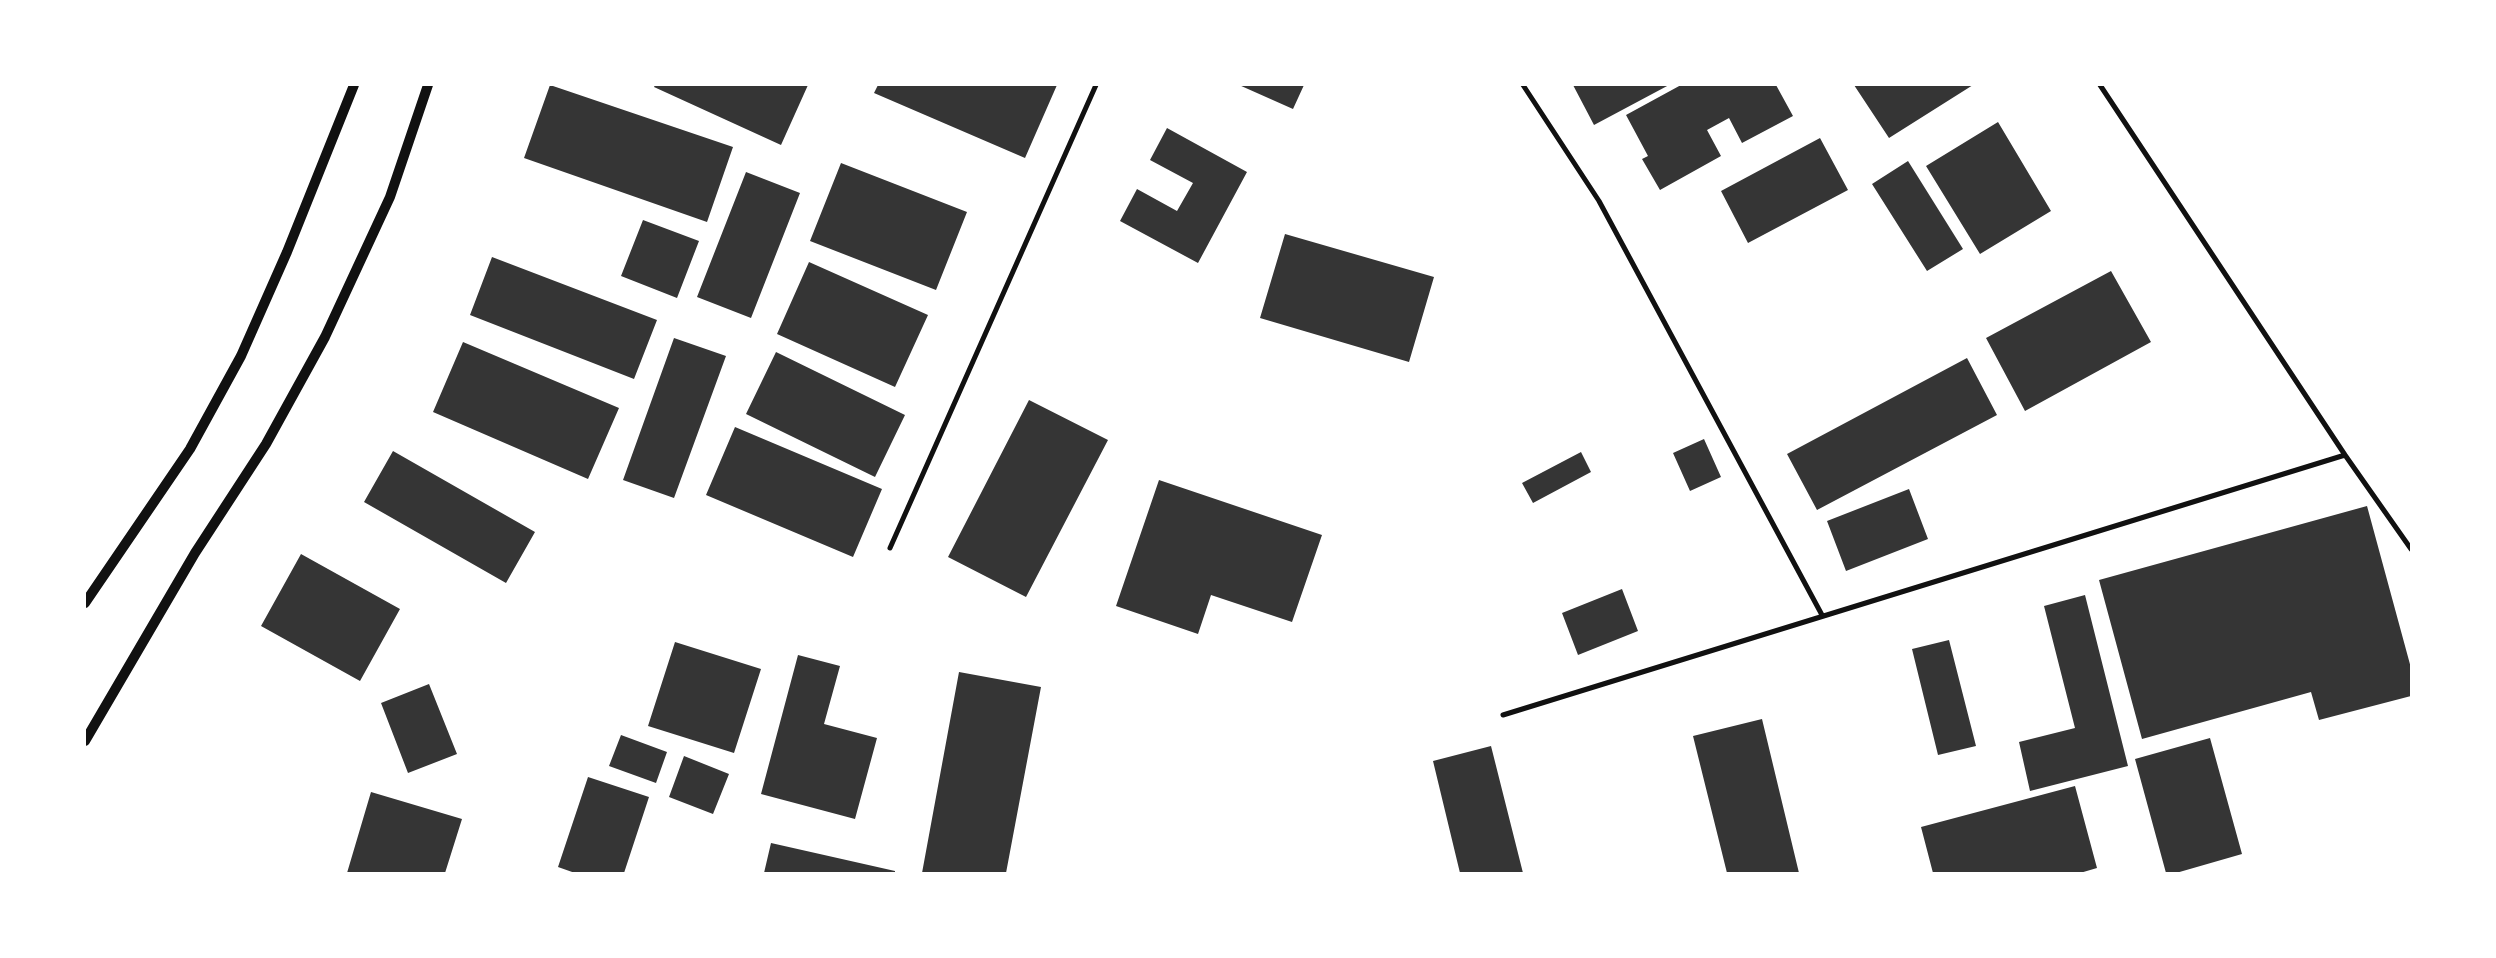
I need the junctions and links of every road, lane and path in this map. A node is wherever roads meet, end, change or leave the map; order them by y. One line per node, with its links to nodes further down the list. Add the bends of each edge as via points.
1 (354, 85): 9 (main road, via 288,252 241,356 190,449)
2 (428, 85): 12 (main road, via 390,197 325,337 266,444 195,553)
3 (1096, 85): 7 (street)
4 (1523, 85): 10 (street, via 1598,201)
5 (2100, 85): 6 (street)
6 (2345, 455): 8 (street); 10 (street)
7 (890, 548)
8 (2411, 549)
9 (85, 603)
10 (1822, 615): 11 (street)
11 (1503, 715)
12 (85, 741)

